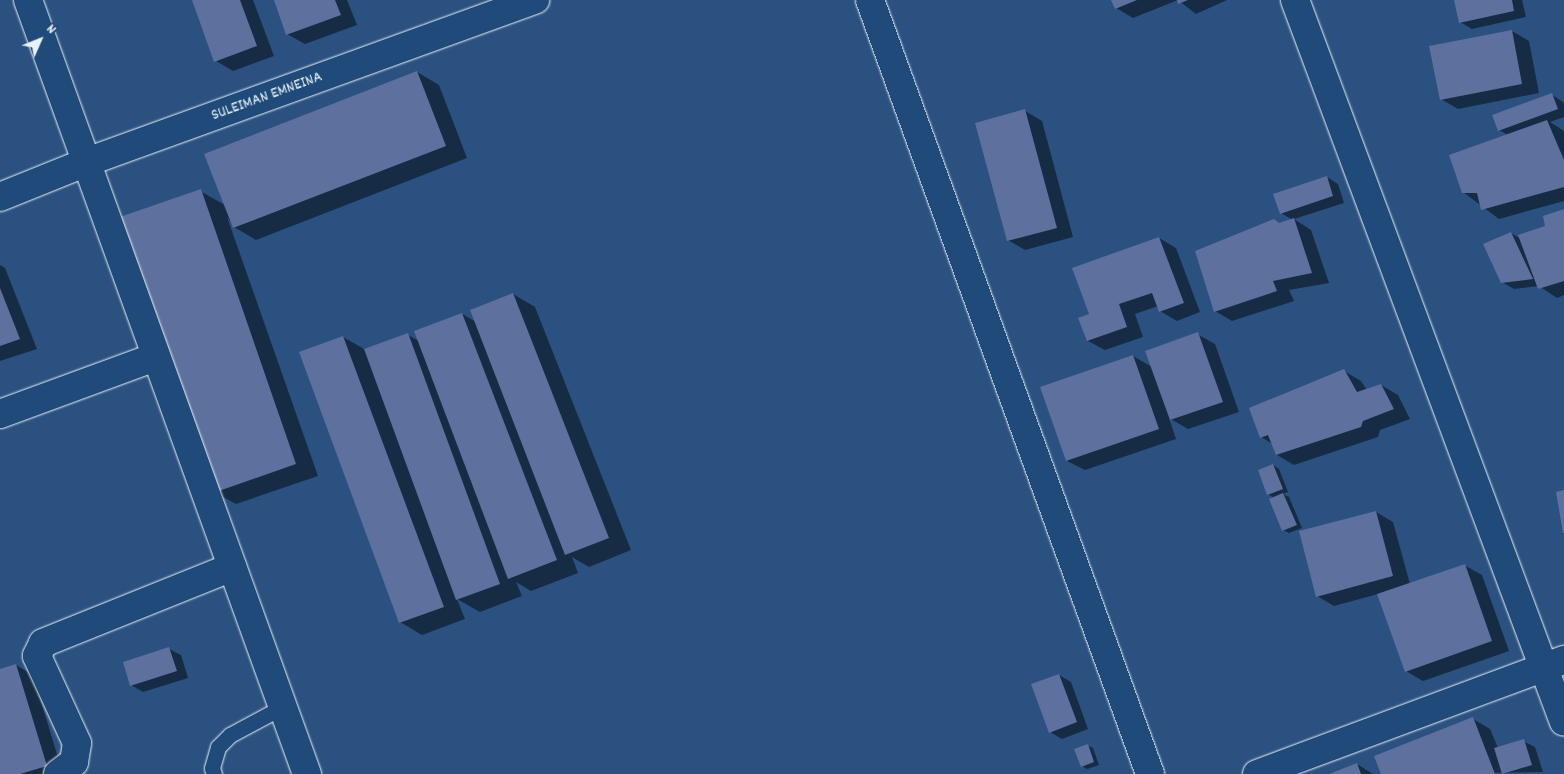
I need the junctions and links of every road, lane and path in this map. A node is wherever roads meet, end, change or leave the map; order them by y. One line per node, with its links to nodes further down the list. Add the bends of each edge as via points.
1 (28, 0): 5 (street)
2 (534, 0): 5 (street, SULEIMAN EMNEINA)
3 (870, 0): 16 (street)
4 (1295, 0): 10 (street)
5 (84, 163): 6 (street, SULEIMAN EMNEINA); 7 (street)
6 (0, 197)
7 (155, 357): 8 (street); 9 (street)
8 (0, 414)
9 (232, 567): 11 (street); 13 (street, via 43,642 37,656 77,743 74,762)
10 (1554, 663): 12 (street); 17 (street)
11 (282, 707): 14 (lane, via 230,735 218,747 212,768); 15 (street)
12 (1564, 722)
13 (58, 774)
14 (214, 774)
15 (307, 774)
16 (1150, 774)
17 (1257, 774)

